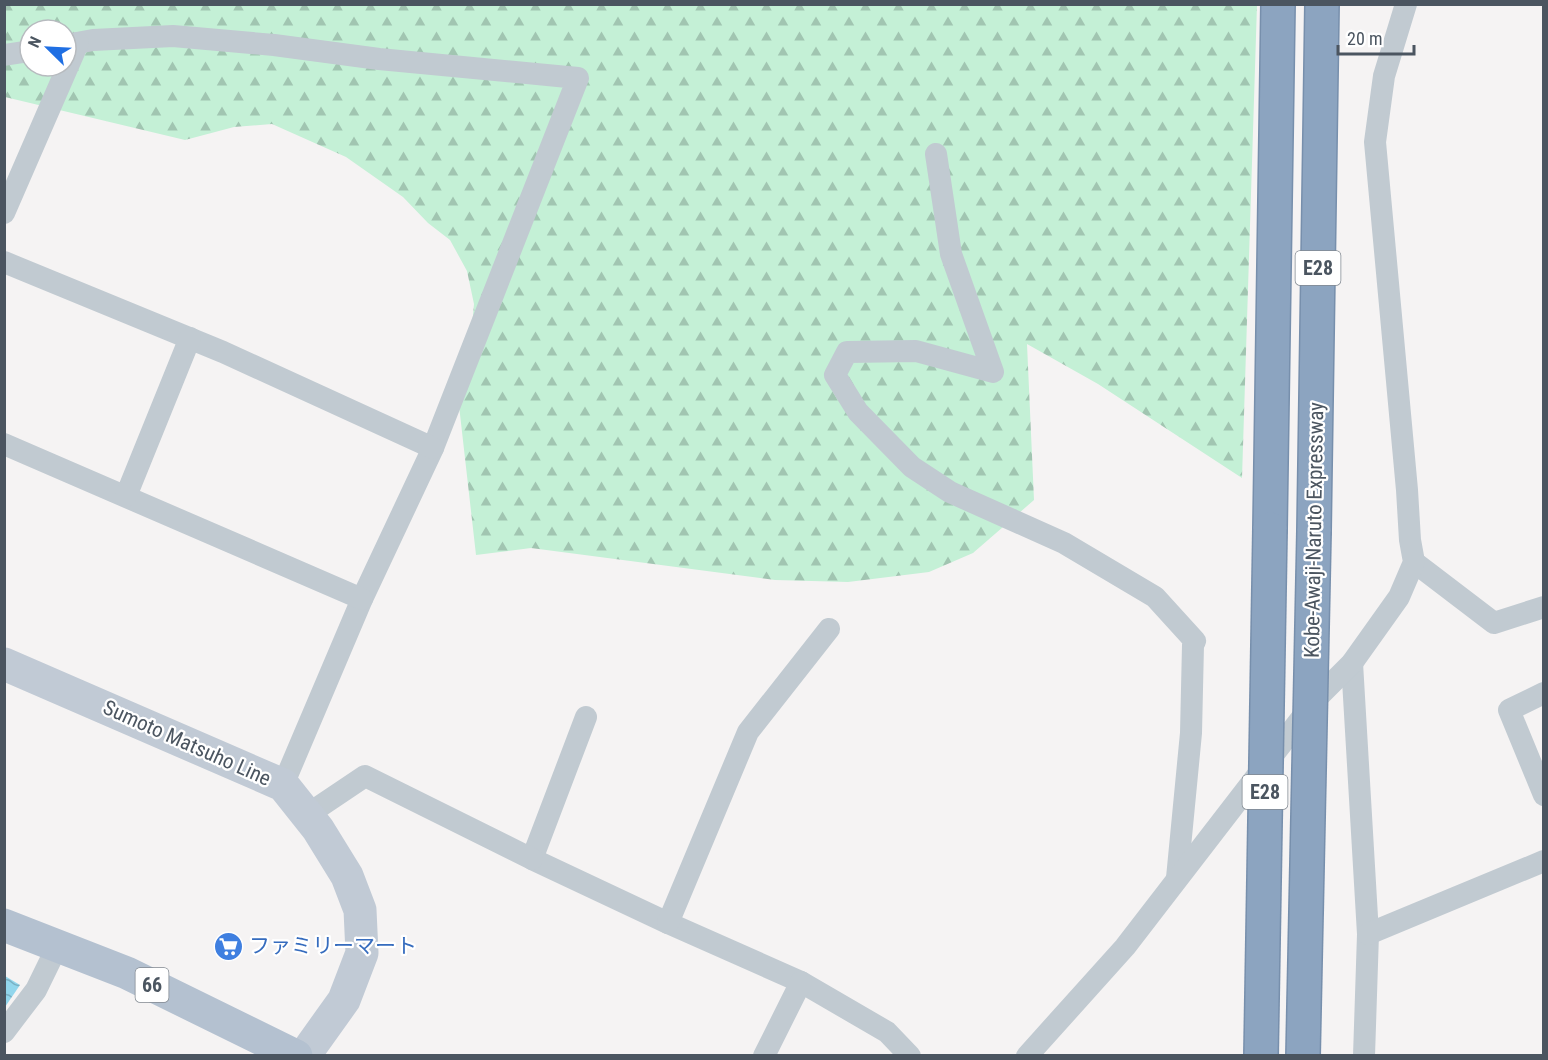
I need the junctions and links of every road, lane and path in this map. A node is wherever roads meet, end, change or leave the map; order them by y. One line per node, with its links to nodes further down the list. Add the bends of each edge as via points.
1 (1278, 4): 38 (highway, E28, bridge)
2 (1322, 4): 39 (highway, Kobe-Awaji-Naruto Expressway / E28, bridge)
3 (1406, 4): 13 (street, via 1384,76 1376,142)
4 (78, 43): 11 (street, via 173,36 578,78)
5 (58, 78): 7 (street)
6 (936, 154): 26 (street, via 951,254 993,372 916,351 847,352 835,375 858,412 912,467 950,492 1064,543 1155,597 1195,640 1191,733)
7 (4, 213)
8 (4, 262): 9 (street)
9 (190, 338): 11 (street); 12 (street)
10 (4, 444): 12 (street)
11 (434, 448): 14 (street)
12 (126, 496): 14 (street)
13 (1414, 562): 15 (street, via 1494,623); 17 (street, via 1399,597)
14 (362, 599): 21 (street)
15 (1544, 607)
16 (828, 629): 27 (street, via 748,732)
17 (1352, 663): 26 (street, via 1317,698); 29 (street)
18 (4, 664): 21 (main road, Sumoto Matsuho Line)
19 (1544, 693): 22 (street, via 1509,710)
20 (586, 717): 24 (street)
21 (283, 785): 23 (main road, Sumoto Matsuho Line)
22 (1544, 795)
23 (307, 815): 24 (street, via 364,776); 34 (main road, Sumoto Matsuho Line, via 350,884 360,910 362,953 344,1000)
24 (532, 859): 27 (street)
25 (1544, 861): 29 (street)
26 (1176, 878): 37 (street, via 1125,947)
27 (668, 923): 31 (street)
28 (4, 925): 30 (main road, 66)
29 (1368, 934): 40 (street)
30 (58, 945): 32 (street, via 36,990); 33 (main road, 66, via 127,973)
31 (801, 982): 35 (street); 36 (street, via 887,1032)
32 (4, 1032)
33 (296, 1056)
34 (304, 1056)
35 (764, 1056)
36 (910, 1056)
37 (1027, 1056)
38 (1261, 1056)
39 (1303, 1056)
40 (1364, 1056)

